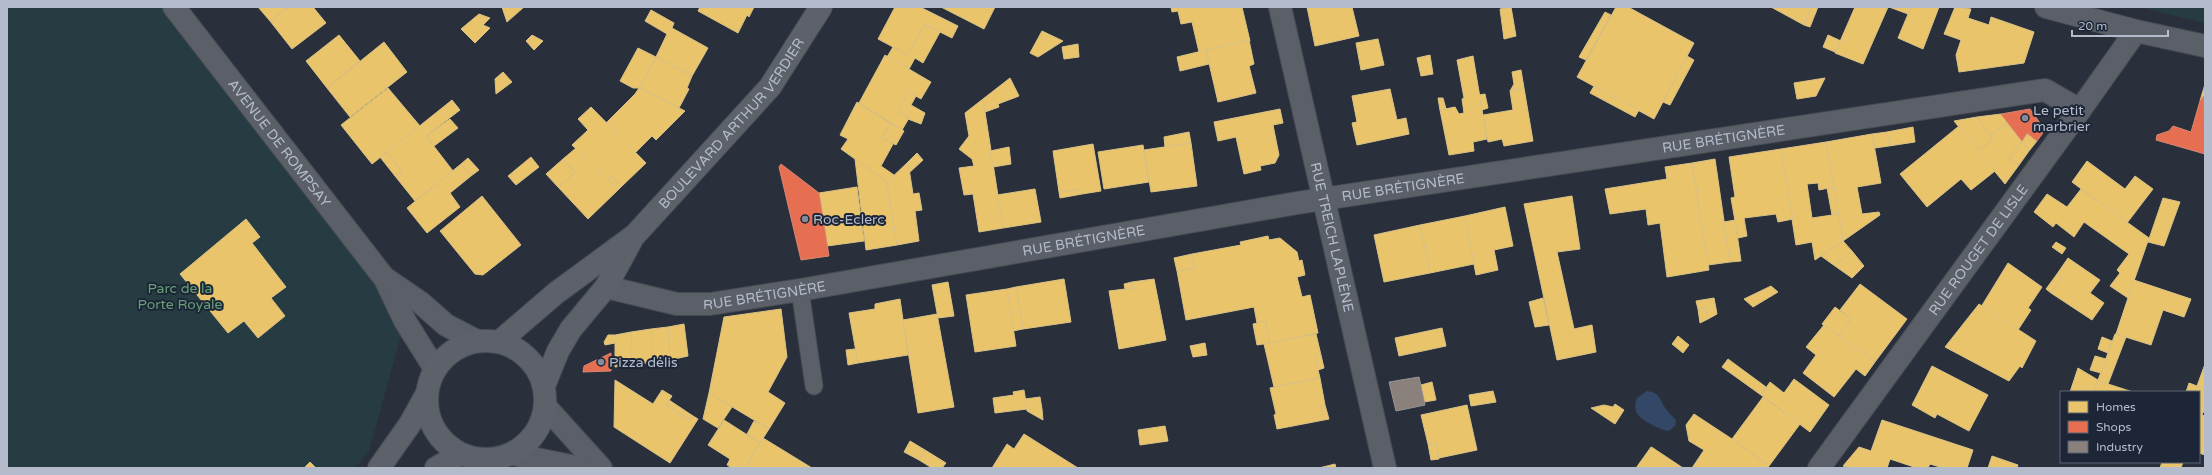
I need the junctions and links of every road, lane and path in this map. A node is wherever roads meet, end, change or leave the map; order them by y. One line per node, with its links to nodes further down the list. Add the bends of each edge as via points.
1 (174, 7): 10 (street, AVENUE DE ROMPSAY)
2 (821, 7): 9 (main road, BOULEVARD ARTHUR VERDIER, via 770,87)
3 (1280, 7): 8 (street, RUE TREICH LAPLÈNE)
4 (2046, 7): 5 (street)
5 (2136, 31): 6 (street); 7 (street, RUE ROUGET DE LISLE)
6 (2205, 46)
7 (2080, 110): 8 (street, RUE BRÉTIGNÈRE, via 2045,90); 26 (street, RUE ROUGET DE LISLE)
8 (1324, 200): 12 (street, RUE BRÉTIGNÈRE); 25 (street, RUE TREICH LAPLÈNE)
9 (635, 235): 11 (main road, BOULEVARD ARTHUR VERDIER); 14 (main road, BOULEVARD ARTHUR VERDIER, via 556,293)
10 (385, 279): 13 (street, AVENUE DE ROMPSAY, via 421,303 446,325); 15 (street, AVENUE DE ROMPSAY, via 405,321)
11 (606, 287): 12 (street, RUE BRÉTIGNÈRE, via 677,304 710,304); 18 (main road, BOULEVARD ARTHUR VERDIER, via 571,329 558,352)
12 (800, 290): 16 (lane)
13 (477, 341): 14 (main road); 15 (main road, via 446,356)
14 (499, 342): 18 (main road, via 528,358 538,371)
15 (435, 370): 17 (main road)
16 (814, 386)
17 (426, 395): 20 (main road, via 428,414 435,430); 21 (main road, via 410,424)
18 (544, 396): 19 (main road, via 540,425 528,442); 24 (street)
19 (512, 454): 20 (main road, via 495,459 474,460); 23 (street)
20 (459, 455): 22 (main road)
21 (379, 468)
22 (436, 468)
23 (581, 468)
24 (601, 468)
25 (1385, 468)
26 (1819, 468)

